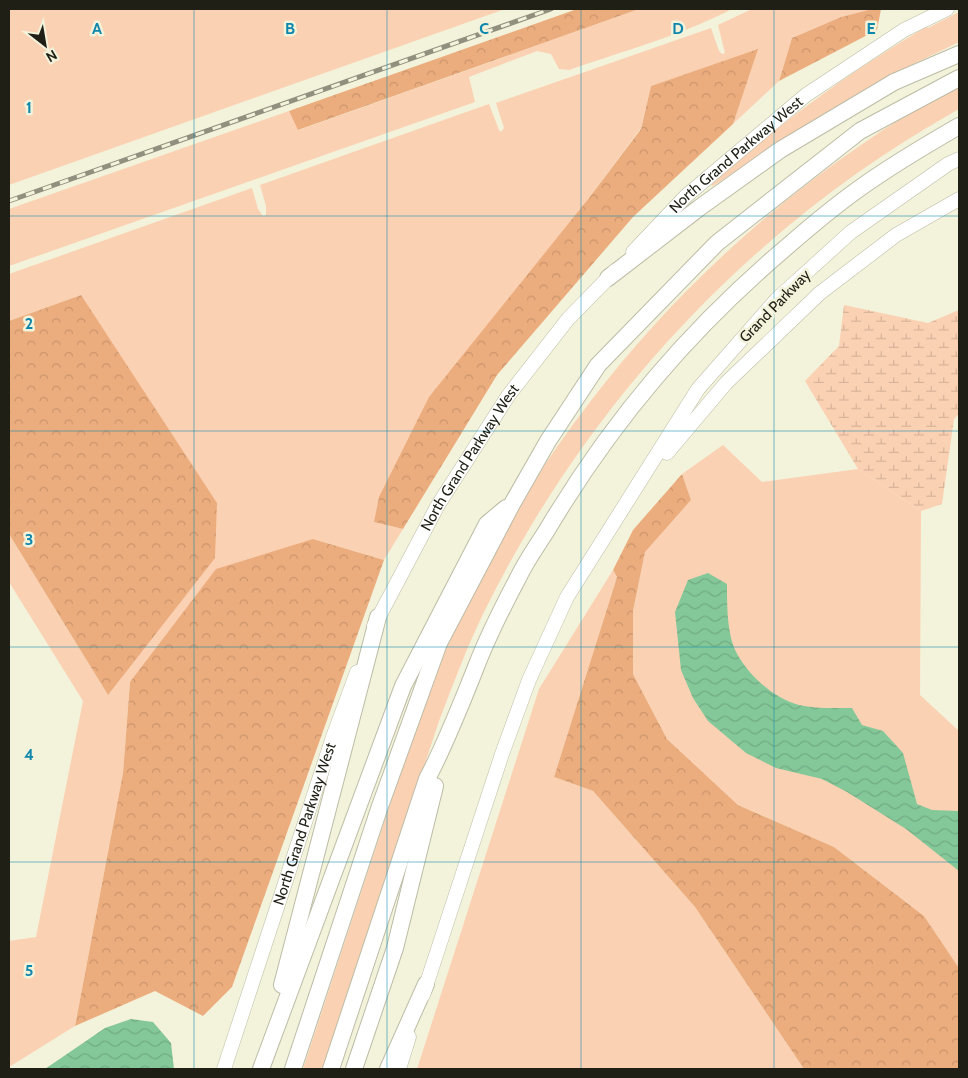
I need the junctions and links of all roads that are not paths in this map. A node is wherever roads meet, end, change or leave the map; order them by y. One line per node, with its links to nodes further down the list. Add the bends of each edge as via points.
1 (947, 9): 7 (main road, North Grand Parkway West, via 904,30 806,95 686,196)
2 (959, 54): 7 (highway, via 894,82 780,150)
3 (959, 78): 9 (highway, via 860,131 717,243 598,366 548,441)
4 (959, 126): 11 (highway, via 859,188 750,277 706,320 628,410 569,492 518,577 475,669)
5 (959, 158): 8 (main road, Grand Parkway, via 851,232 777,299 698,389)
6 (959, 198): 8 (main road, via 896,235 820,293 726,383)
7 (608, 278): 10 (main road, North Grand Parkway West, via 568,320 508,396 438,505)
8 (632, 494): 12 (main road, via 567,597 530,680 502,754)
9 (512, 504): 13 (highway, via 487,524 403,686); 16 (highway, via 439,643 379,809)
10 (378, 618): 13 (highway, via 279,993); 14 (main road, North Grand Parkway West, via 333,737)
11 (446, 743): 17 (highway, via 427,779); 18 (highway, via 395,948)
12 (426, 984): 19 (highway); 20 (main road)
13 (270, 1043): 15 (highway)
14 (224, 1069)
15 (261, 1069)
16 (293, 1069)
17 (331, 1069)
18 (354, 1069)
19 (388, 1069)
20 (399, 1069)

